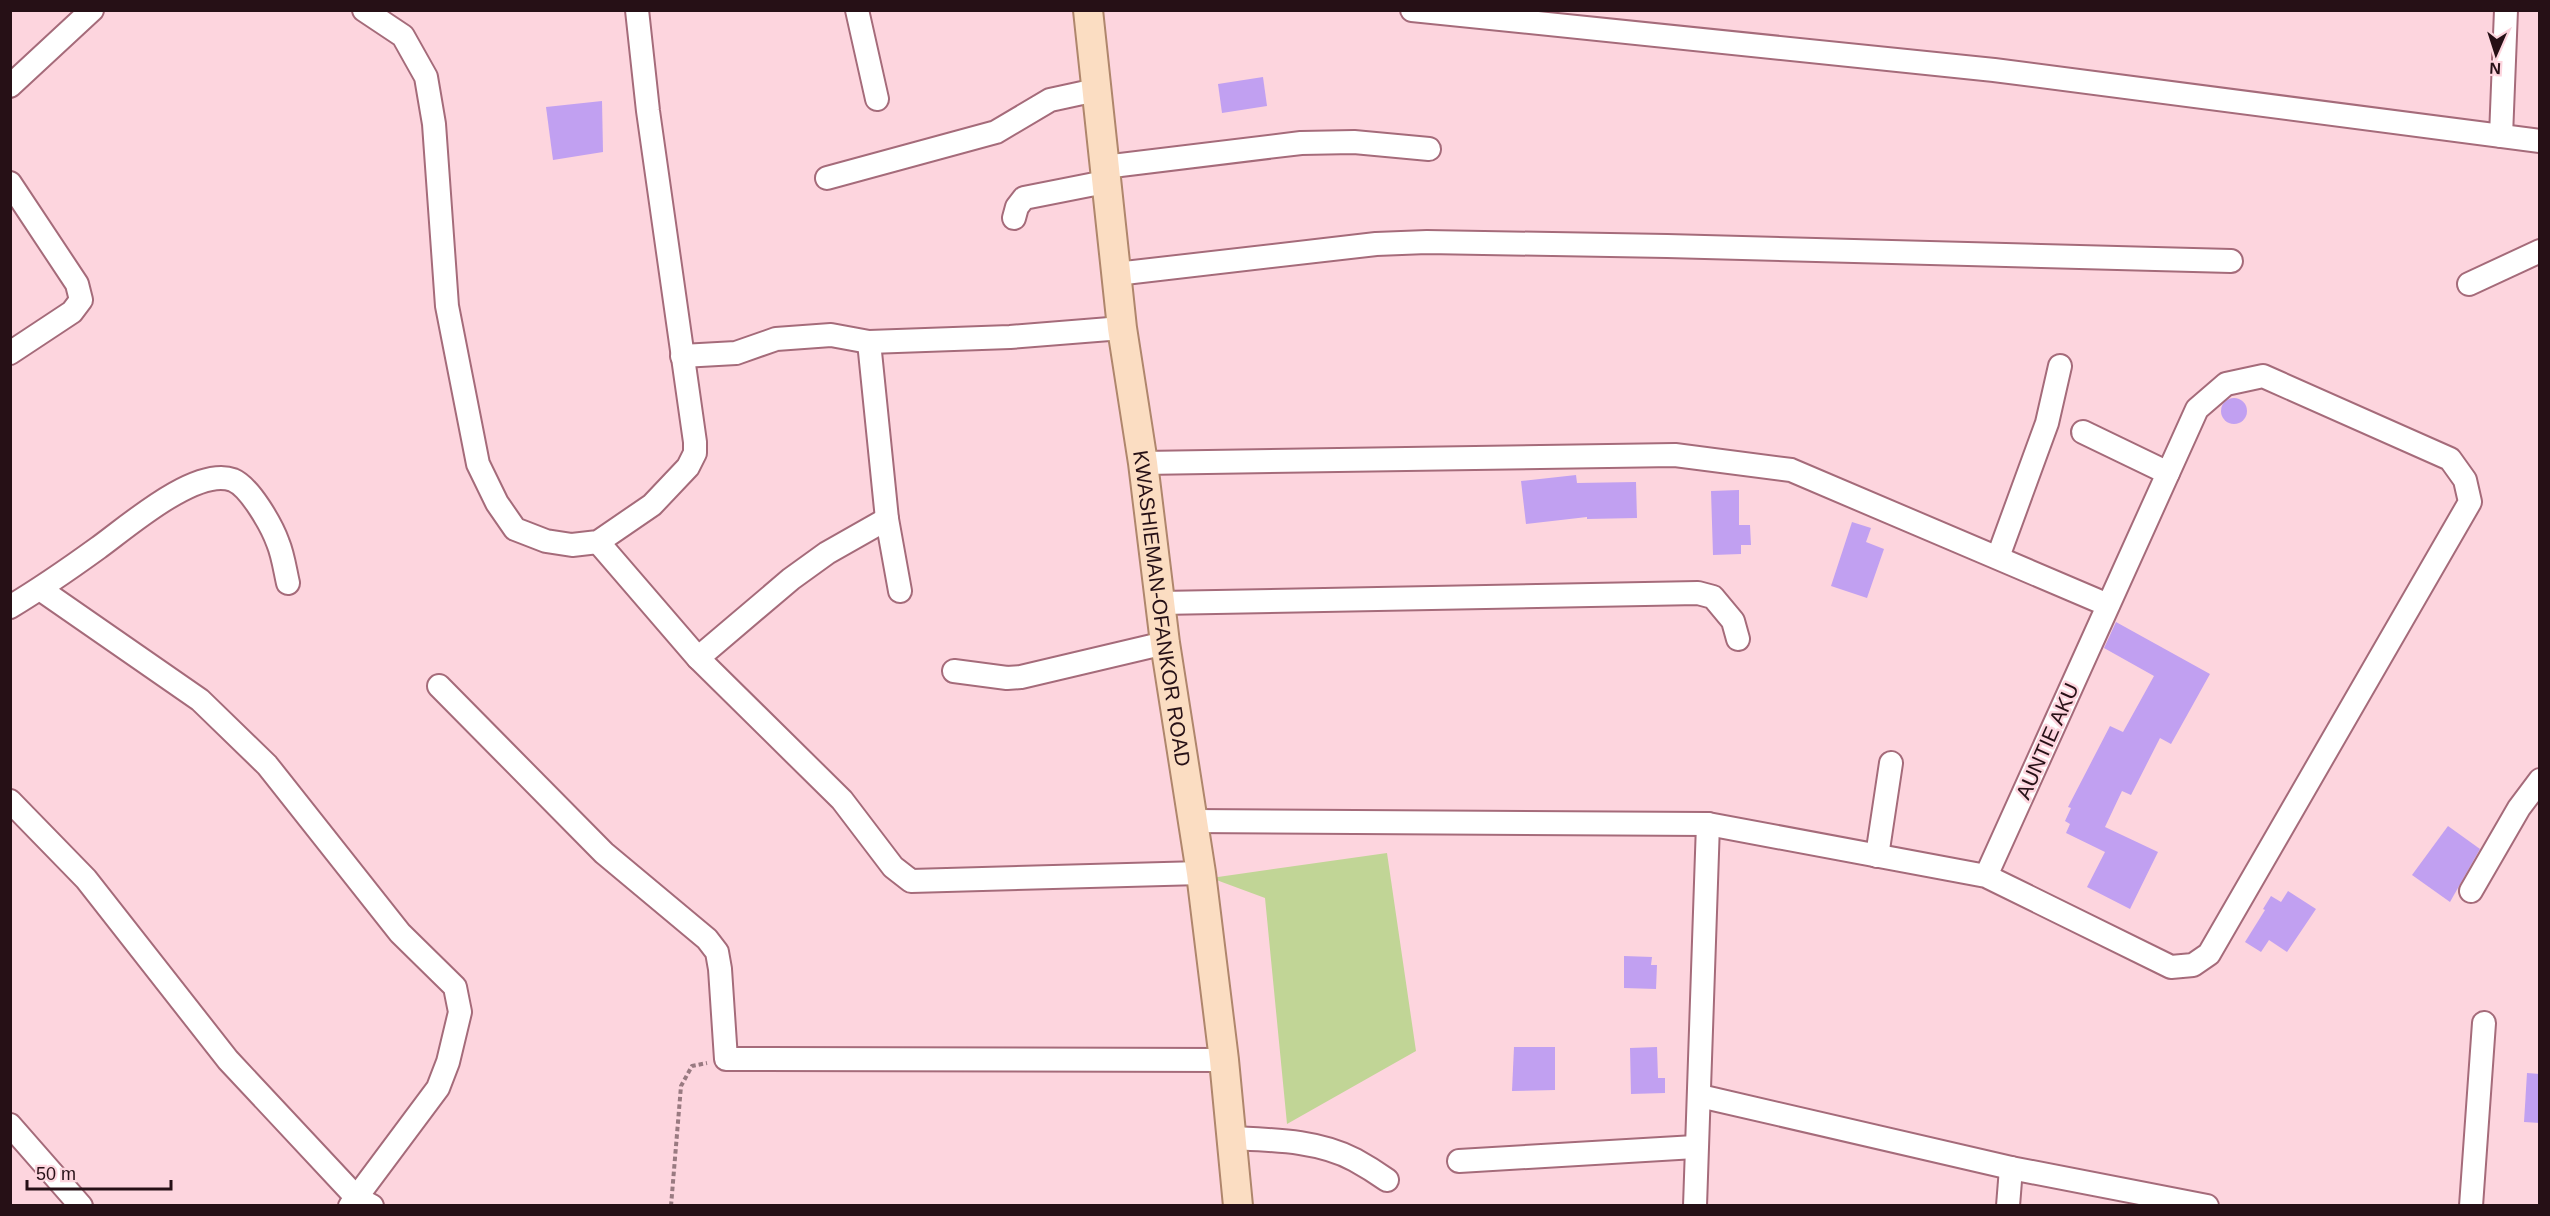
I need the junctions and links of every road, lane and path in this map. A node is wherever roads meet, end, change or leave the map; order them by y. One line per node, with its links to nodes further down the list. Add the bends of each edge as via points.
1 (92, 10): 8 (street)
2 (364, 10): 31 (street, via 403,36 426,77 434,124 447,306 478,464 497,503 515,528 546,541 572,545)
3 (637, 10): 25 (street)
4 (857, 10): 10 (street)
5 (1088, 10): 9 (main road, KWASHIEMAN-OFANKOR ROAD)
6 (1412, 10): 11 (street, via 1994,70)
7 (2506, 10): 11 (street)
8 (10, 86)
9 (1096, 90): 14 (main road, KWASHIEMAN-OFANKOR ROAD); 15 (street, via 1050,100 996,132)
10 (876, 99)
11 (2502, 136): 12 (street)
12 (2540, 141)
13 (1429, 149): 14 (street, via 1354,142 1301,143)
14 (1105, 174): 17 (street, via 1024,198); 20 (main road, KWASHIEMAN-OFANKOR ROAD)
15 (827, 178)
16 (10, 183): 24 (street, via 77,284 81,300 72,312)
17 (1014, 218)
18 (2540, 251): 21 (street)
19 (2231, 261): 20 (street, via 1427,242 1376,244)
20 (1116, 274): 22 (main road, KWASHIEMAN-OFANKOR ROAD)
21 (2469, 284)
22 (1122, 328): 23 (street); 28 (main road, KWASHIEMAN-OFANKOR ROAD)
23 (869, 342): 25 (street, via 831,335 776,339 736,353); 30 (street)
24 (10, 353)
25 (682, 356): 31 (street, via 695,442 688,467 652,505)
26 (2060, 366): 32 (street, via 2047,423)
27 (2083, 432): 29 (street)
28 (1143, 463): 32 (street, via 1675,454 1791,470); 36 (main road, KWASHIEMAN-OFANKOR ROAD)
29 (2168, 473): 37 (street, AUNTIE AKU); 51 (street, AUNTIE AKU, via 2197,409 2226,384 2263,376 2450,459 2465,480 2470,502 2210,954 2193,965 2171,967)
30 (887, 519): 35 (street); 41 (street, via 791,579)
31 (598, 542): 41 (street)
32 (1998, 557): 37 (street)
33 (288, 583): 34 (street, via 278,542 264,515 239,484 230,479 179,491 151,507)
34 (40, 589): 38 (street); 63 (street, via 200,700 267,765 400,933 455,987 460,1012 438,1088)
35 (900, 591)
36 (1160, 603): 39 (street, via 1698,593 1713,597 1733,621); 40 (main road, KWASHIEMAN-OFANKOR ROAD)
37 (2108, 605): 51 (street, AUNTIE AKU)
38 (10, 607)
39 (1738, 639)
40 (1165, 643): 42 (street, via 1021,677); 47 (main road, KWASHIEMAN-OFANKOR ROAD)
41 (699, 658): 50 (street, via 842,800 893,867 911,881)
42 (954, 671)
43 (439, 686): 54 (street, via 603,853 707,939 717,952 720,969)
44 (1891, 764): 49 (street)
45 (2540, 780): 52 (street, via 2519,808)
46 (10, 801): 63 (street, via 86,879 228,1060)
47 (1191, 821): 48 (street, AUNTIE AKU); 50 (main road, KWASHIEMAN-OFANKOR ROAD)
48 (1708, 824): 49 (street, AUNTIE AKU); 56 (street)
49 (1877, 856): 51 (street, AUNTIE AKU)
50 (1200, 873): 55 (main road, KWASHIEMAN-OFANKOR ROAD)
51 (1986, 876)
52 (2471, 891)
53 (2484, 1023): 70 (street)
54 (726, 1059): 55 (street); 65 (path, via 693,1066 681,1086)
55 (1224, 1060): 58 (main road, KWASHIEMAN-OFANKOR ROAD)
56 (1700, 1096): 59 (street); 61 (street)
57 (10, 1125): 64 (street)
58 (1230, 1138): 62 (street, via 1287,1141 1330,1150 1354,1159); 66 (main road, KWASHIEMAN-OFANKOR ROAD)
59 (1695, 1147): 60 (street); 67 (street)
60 (1459, 1161)
61 (2010, 1168): 68 (street); 69 (street)
62 (1387, 1180)
63 (360, 1203)
64 (81, 1206)
65 (671, 1206)
66 (1238, 1206)
67 (1695, 1206)
68 (2008, 1206)
69 (2207, 1206)
70 (2471, 1206)

